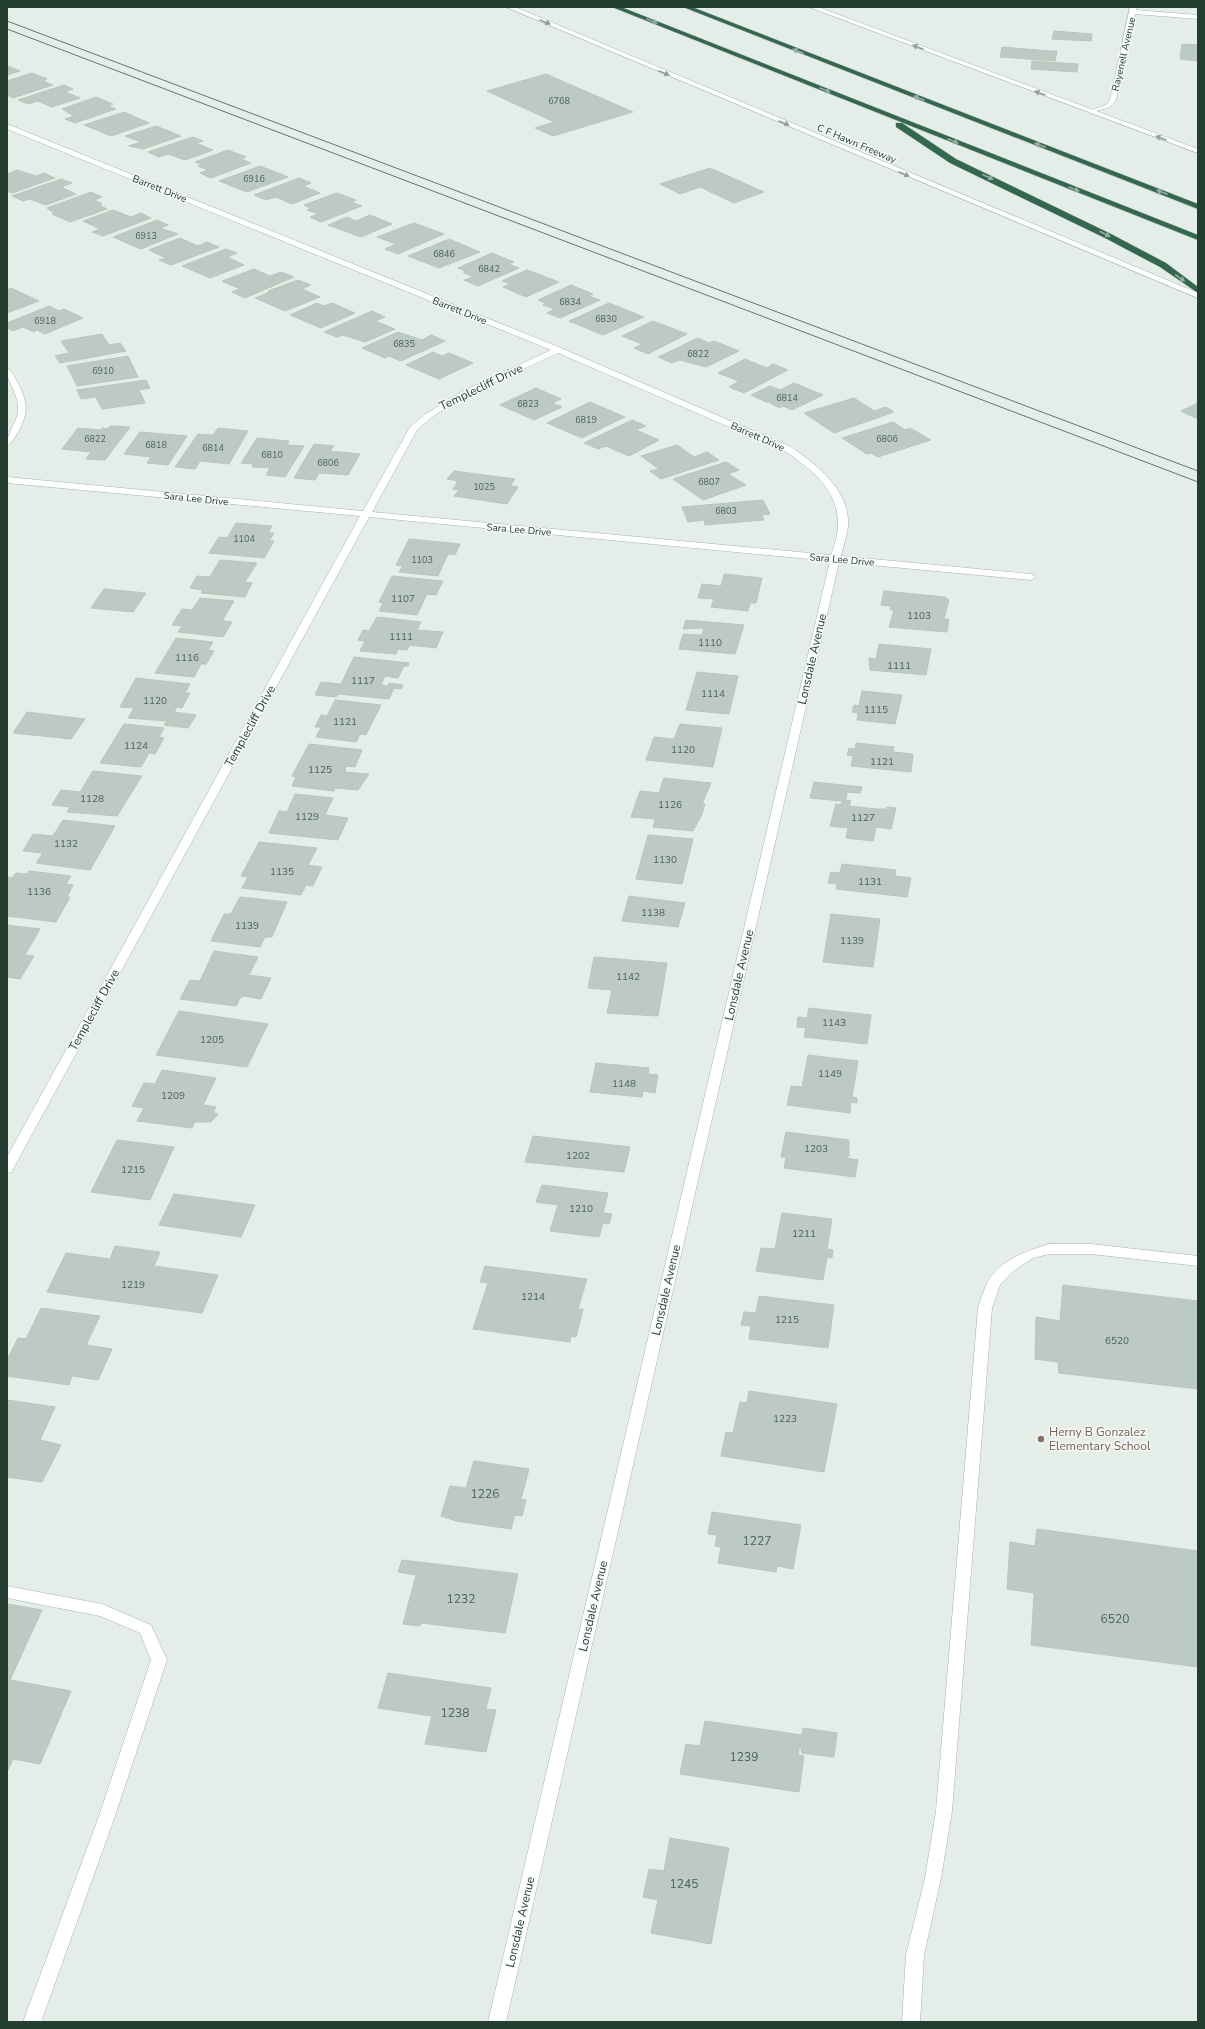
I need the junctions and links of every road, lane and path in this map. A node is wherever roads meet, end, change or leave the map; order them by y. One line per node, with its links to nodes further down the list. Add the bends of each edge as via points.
1 (509, 7): 14 (street, C F Hawn Freeway, one-way to 14)
2 (616, 7): 7 (highway, one-way to 7)
3 (686, 7): 11 (highway, one-way to 3)
4 (812, 7): 8 (street, one-way to 4)
5 (1133, 10): 6 (street); 8 (street, Rayenell Avenue, via 1113,100 1108,106)
6 (1198, 17)
7 (878, 111): 12 (highway, one-way to 12); 13 (highway, one-way to 13, via 953,161 1163,265)
8 (1091, 112): 10 (street, one-way to 8)
9 (7, 126): 15 (street, Barrett Drive)
10 (1198, 151)
11 (1198, 206)
12 (1198, 238)
13 (1198, 291)
14 (1198, 296)
15 (558, 350): 19 (street, Templecliff Drive, via 457,397 430,413 413,429); 20 (street, Barrett Drive, via 788,449 811,465 840,503 843,526)
16 (7, 372): 17 (street, via 24,404 20,426)
17 (7, 442)
18 (7, 480): 19 (street, Sara Lee Drive)
19 (366, 514): 20 (street, Sara Lee Drive); 22 (street, Templecliff Drive)
20 (836, 558): 21 (street, Sara Lee Drive); 26 (street, Lonsdale Avenue)
21 (1031, 577)
22 (7, 1169)
23 (1198, 1261): 27 (street, via 1091,1249 1049,1249 1028,1255 1007,1269 994,1283 989,1296 984,1316 944,1811 933,1878 915,1955)
24 (7, 1592): 25 (street, via 102,1610 146,1629 158,1660 107,1816)
25 (32, 2022)
26 (497, 2022)
27 (911, 2022)

